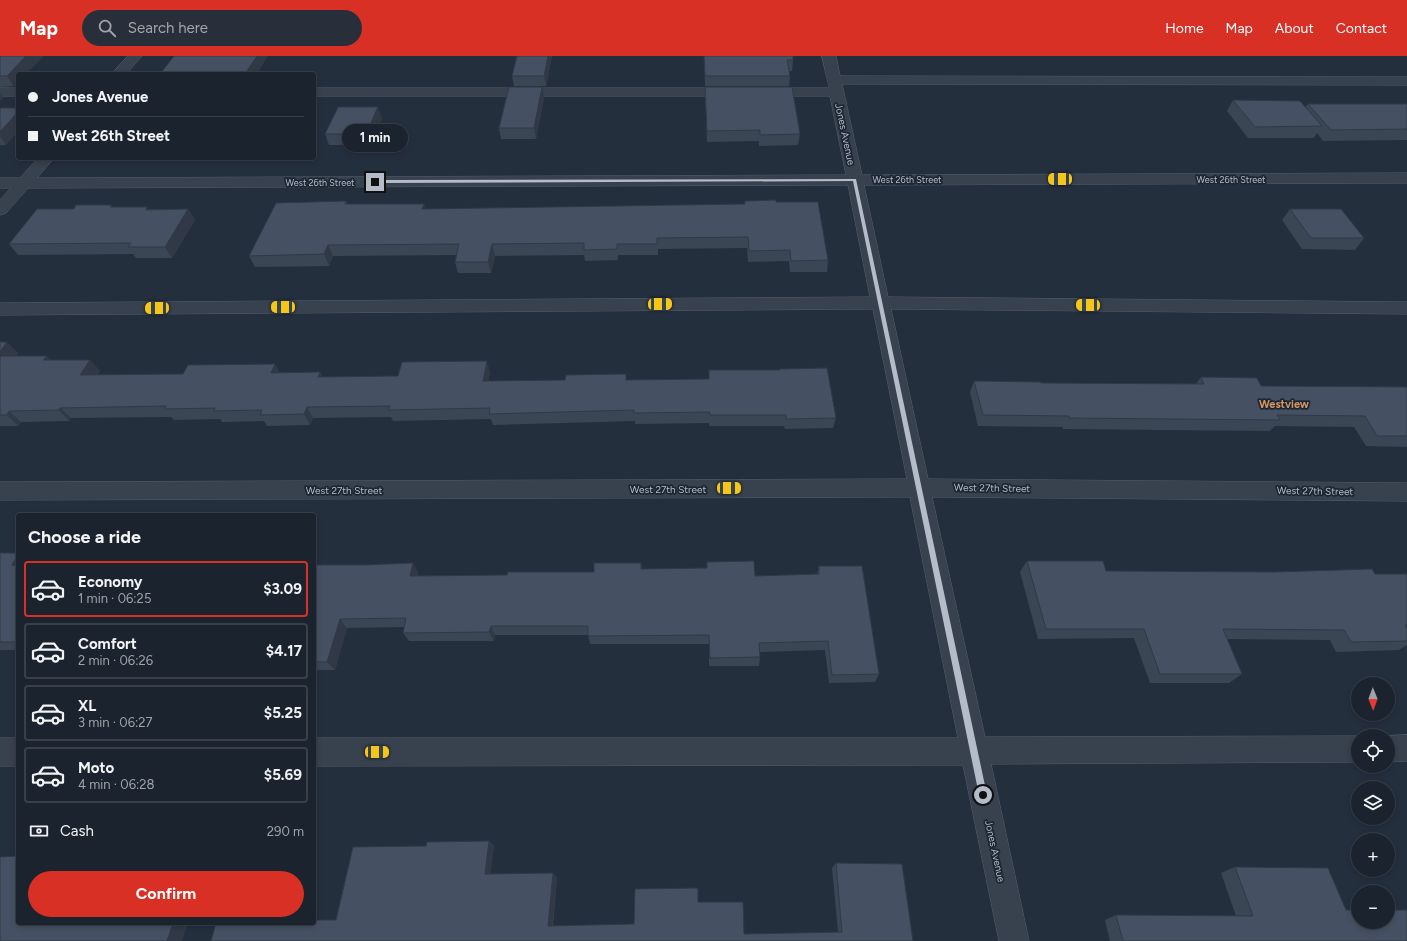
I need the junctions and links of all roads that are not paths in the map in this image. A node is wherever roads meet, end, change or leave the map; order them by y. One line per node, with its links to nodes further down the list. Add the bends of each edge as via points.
1 (135, 56): 3 (street)
2 (829, 56): 5 (street, Jones Avenue)
3 (121, 72)
4 (1407, 81): 5 (street)
5 (835, 86): 8 (street); 11 (street, Jones Avenue)
6 (0, 92): 7 (street)
7 (16, 92)
8 (316, 92)
9 (44, 160): 13 (street)
10 (1407, 178): 11 (street, West 26th Street)
11 (855, 180): 13 (street, West 26th Street); 15 (street, Jones Avenue)
12 (0, 183): 13 (street, West 26th Street)
13 (24, 183): 14 (street)
14 (0, 210)
15 (880, 303): 16 (street); 17 (street); 18 (street, Jones Avenue)
16 (1407, 308)
17 (0, 309)
18 (919, 488): 19 (street, West 27th Street); 20 (street, West 27th Street); 24 (street, Jones Avenue)
19 (0, 490)
20 (1407, 492)
21 (1395, 748): 22 (street)
22 (1407, 748)
23 (1351, 749): 24 (street)
24 (974, 751): 27 (street); 28 (street, Jones Avenue)
25 (0, 752): 26 (street)
26 (16, 752)
27 (316, 752)
28 (1014, 941)

